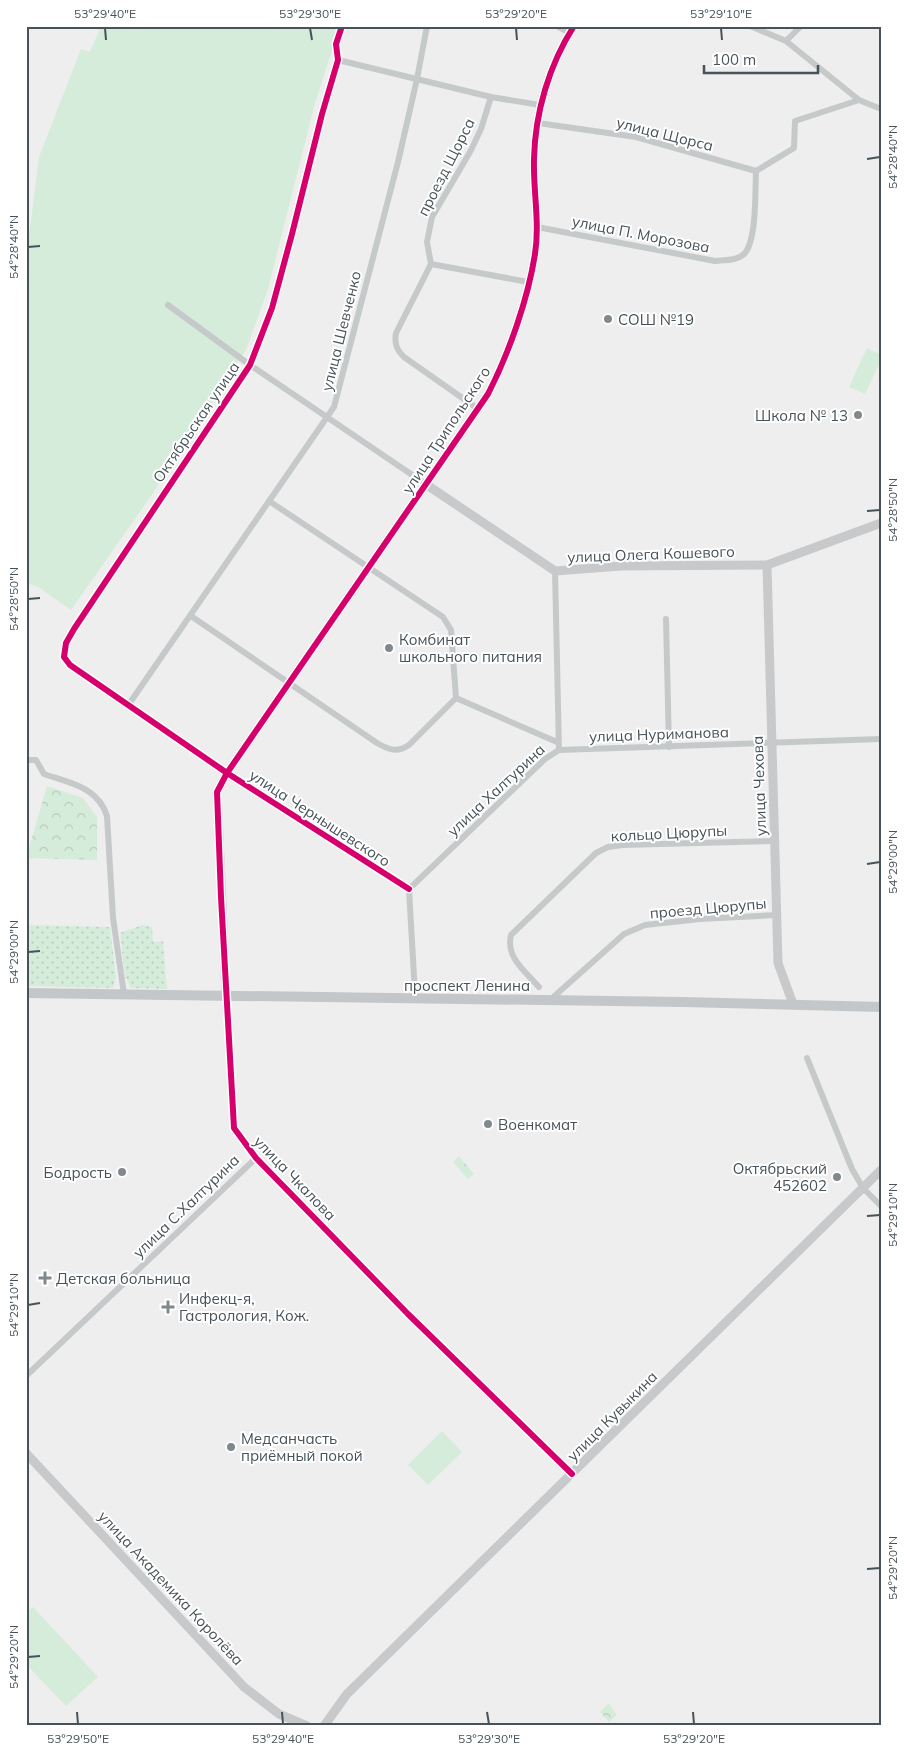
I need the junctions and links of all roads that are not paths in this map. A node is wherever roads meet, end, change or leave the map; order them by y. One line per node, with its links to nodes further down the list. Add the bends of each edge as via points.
1 (342, 26): 8 (street, Октябрьская улица, via 336,44)
2 (427, 26): 9 (street, улица Шевченко)
3 (557, 26): 6 (street)
4 (750, 26): 7 (street)
5 (801, 26): 7 (street)
6 (572, 30): 12 (street, улица Трипольского, via 549,78)
7 (786, 41): 11 (street)
8 (338, 60): 9 (street); 20 (street, Октябрьская улица, via 272,308)
9 (418, 79): 10 (street); 22 (street, улица Шевченко, via 340,392)
10 (491, 97): 12 (street); 17 (street, проезд Щорса, via 481,130 432,217 427,242)
11 (859, 100): 13 (street); 15 (street, via 795,121 794,148)
12 (540, 106): 14 (street, улица Трипольского)
13 (881, 109)
14 (538, 123): 15 (street, улица Щорса, via 636,137); 16 (street, улица Трипольского, via 534,159)
15 (756, 171): 16 (street, улица П. Морозова, via 753,230 746,252 729,260 715,261)
16 (537, 227): 18 (street, улица Трипольского)
17 (431, 264): 18 (street); 21 (street, via 396,334 396,346 404,357)
18 (528, 282): 21 (street, улица Трипольского, via 500,372)
19 (168, 304): 20 (street, улица Олега Кошевого)
20 (250, 365): 22 (street, улица Олега Кошевого); 31 (street, Октябрьская улица, via 74,629 64,649 65,661)
21 (478, 409): 23 (street, улица Трипольского)
22 (328, 417): 23 (street, улица Олега Кошевого); 24 (street, улица Шевченко)
23 (427, 485): 27 (street, улица Трипольского); 28 (street, улица Олега Кошевого)
24 (269, 502): 27 (street); 29 (street, улица Шевченко)
25 (881, 523): 26 (street, улица Олега Кошевого)
26 (767, 565): 28 (street, улица Олега Кошевого, via 621,566); 36 (street, улица Чехова)
27 (368, 567): 32 (street, улица Трипольского); 33 (street, via 443,617 451,630)
28 (554, 571): 37 (street, улица Халтурина)
29 (191, 616): 32 (street); 34 (street, улица Шевченко)
30 (666, 619): 38 (street)
31 (70, 665): 34 (street, улица Чернышевского)
32 (290, 684): 33 (street, via 391,751 409,745); 41 (street, улица Трипольского)
33 (456, 698): 37 (street)
34 (129, 704): 41 (street, улица Чернышевского)
35 (881, 739): 36 (street, улица Нуриманова)
36 (771, 741): 38 (street, улица Нуриманова); 42 (street, улица Чехова)
37 (557, 742): 39 (street, улица Халтурина)
38 (669, 747): 39 (street, улица Нуриманова)
39 (559, 750): 43 (street, улица Халтурина, via 545,759)
40 (26, 760): 49 (street, via 36,760 44,774 82,786 104,807 113,918)
41 (228, 773): 43 (street, улица Чернышевского); 51 (street, улица Чкалова, via 218,792)
42 (775, 841): 44 (street, улица Чехова); 45 (street, кольцо Цюрупы, via 623,845 608,847 596,854 511,935 512,954)
43 (409, 889): 50 (street)
44 (776, 915): 52 (street, проезд Цюрупы, via 645,925 624,934); 53 (street, улица Чехова, via 780,972)
45 (540, 987)
46 (26, 989): 47 (main road, проспект Ленина)
47 (53, 992): 48 (main road, проспект Ленина); 49 (main road, проспект Ленина)
48 (26, 993)
49 (124, 994): 51 (main road, проспект Ленина)
50 (415, 994)
51 (226, 996): 52 (main road, проспект Ленина); 56 (street, улица Чкалова, via 234,1128)
52 (550, 1000): 53 (main road, проспект Ленина)
53 (793, 1004): 54 (main road, проспект Ленина)
54 (881, 1007)
55 (807, 1058): 58 (street, via 852,1169)
56 (256, 1158): 60 (street, улица С.Халтурина); 62 (street, улица Чкалова, via 408,1314)
57 (881, 1170): 58 (street, улица Кувыкина)
58 (863, 1188): 59 (street); 62 (street, улица Кувыкина)
59 (881, 1206)
60 (26, 1376)
61 (26, 1453): 63 (street, улица Академика Королёва, via 244,1687 279,1714)
62 (572, 1474): 64 (street, улица Кувыкина, via 347,1694)
63 (307, 1726)
64 (324, 1726)

